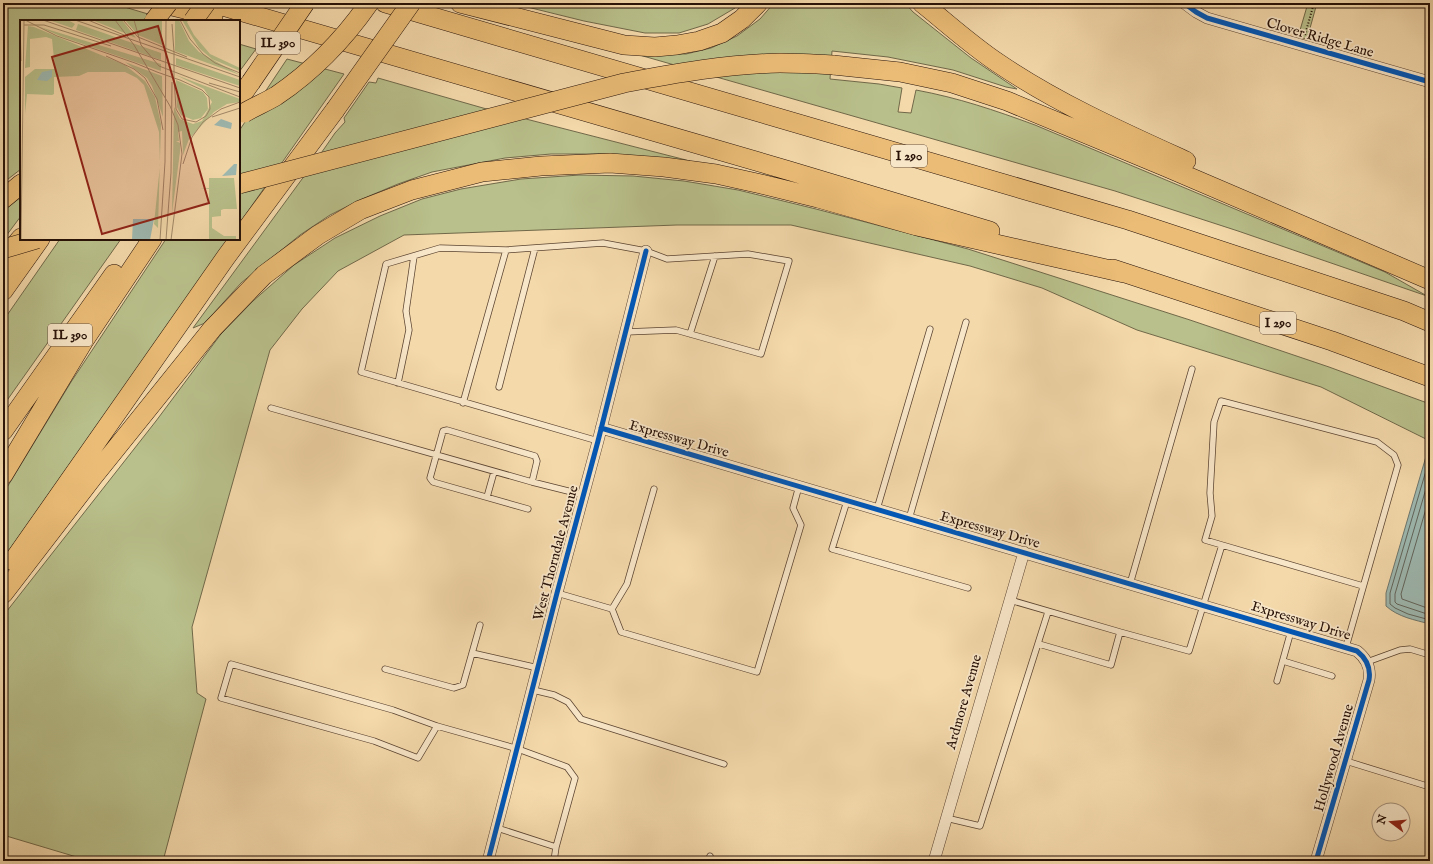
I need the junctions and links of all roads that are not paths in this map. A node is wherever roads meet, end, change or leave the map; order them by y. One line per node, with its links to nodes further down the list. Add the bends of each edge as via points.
1 (160, 3): 16 (highway)
2 (168, 3): 14 (highway, bridge)
3 (206, 3): 15 (highway, bridge)
4 (212, 3): 18 (highway, I 290)
5 (305, 3): 20 (highway, IL 390, bridge, via 251,82)
6 (359, 3): 20 (highway, bridge, via 315,55)
7 (370, 3): 20 (highway, bridge, via 344,36 297,81 275,97)
8 (385, 3): 45 (highway, I 290, via 1128,220 1404,311)
9 (411, 3): 26 (highway, bridge)
10 (460, 3): 11 (highway, via 624,45 655,47 699,41 722,33 742,19)
11 (758, 3)
12 (1184, 3): 19 (street, Clover Ridge Lane, via 1207,18)
13 (924, 4): 33 (highway, via 996,62 1070,107 1297,213)
14 (155, 20)
15 (194, 20)
16 (229, 20)
17 (240, 22): 18 (highway)
18 (444, 71): 41 (highway, I 290, via 790,171)
19 (1430, 82)
20 (240, 109)
21 (3, 183): 22 (highway)
22 (20, 183)
23 (20, 184): 25 (highway)
24 (240, 184): 33 (highway, bridge, via 624,83 681,72 720,68 780,63 833,65 900,72 952,83 1007,101)
25 (3, 199)
26 (240, 238)
27 (20, 239): 40 (highway)
28 (35, 240): 35 (highway, bridge)
29 (38, 240): 43 (highway)
30 (138, 240): 56 (highway, IL 390)
31 (151, 240): 60 (highway, via 83,342)
32 (239, 240): 72 (highway, bridge)
33 (1335, 240): 42 (highway)
34 (535, 248): 36 (lane); 37 (lane, via 603,243); 52 (lane)
35 (3, 249)
36 (506, 250): 38 (lane, via 440,248); 53 (lane)
37 (646, 251): 39 (lane, via 667,259); 47 (street, West Thorndale Avenue)
38 (414, 256): 51 (lane, via 406,311 409,330); 51 (lane, via 386,264 361,372)
39 (715, 256): 48 (lane); 48 (lane, via 748,254 789,261 761,354)
40 (3, 260)
41 (1124, 273): 50 (highway, I 290, via 1332,341); 77 (highway, via 917,226 761,184 716,174 664,167 610,163 541,166 482,172 412,190 360,210 318,236 264,275 212,329)
42 (1430, 280)
43 (3, 291)
44 (966, 322): 69 (lane)
45 (1430, 322)
46 (930, 329): 67 (lane)
47 (625, 332): 48 (lane, via 676,330); 55 (street, West Thorndale Avenue)
48 (690, 334)
49 (1192, 370): 73 (lane)
50 (1430, 377)
51 (398, 383): 53 (lane)
52 (499, 387)
53 (463, 403): 57 (lane)
54 (271, 408): 58 (lane)
55 (601, 428): 57 (street, West Thorndale Avenue); 62 (street, Expressway Drive)
56 (3, 431)
57 (598, 441): 64 (street, West Thorndale Avenue)
58 (436, 455): 59 (lane); 61 (lane, via 443,431 447,430 535,456 537,461); 65 (lane, via 430,478 433,482)
59 (494, 472): 61 (lane); 65 (lane)
60 (3, 475)
61 (532, 482): 64 (lane)
62 (799, 486): 66 (street, Expressway Drive); 80 (lane, via 793,508 801,525 758,672 621,632)
63 (654, 489): 80 (lane, via 626,584)
64 (584, 495): 76 (street, West Thorndale Avenue)
65 (487, 498): 68 (lane)
66 (847, 501): 67 (street, Expressway Drive); 75 (lane, via 832,549)
67 (877, 509): 69 (street, Expressway Drive)
68 (528, 510)
69 (909, 519): 71 (street, Expressway Drive)
70 (1222, 545): 74 (lane); 74 (lane, via 1205,540 1212,516 1210,494 1214,422 1221,401 1377,442 1394,455 1398,466); 79 (lane)
71 (1024, 552): 73 (street, Expressway Drive); 78 (street, Ardmore Avenue)
72 (3, 575)
73 (1130, 584): 79 (street, Expressway Drive)
74 (1363, 586): 86 (lane)
75 (968, 588)
76 (557, 593): 80 (lane); 91 (street, West Thorndale Avenue)
77 (3, 594)
78 (1010, 600): 81 (lane); 101 (street, Ardmore Avenue)
79 (1203, 605): 83 (street, Expressway Drive); 84 (lane, via 1188,652)
80 (612, 609)
81 (1048, 612): 84 (lane); 85 (lane)
82 (480, 625): 87 (lane)
83 (1291, 631): 86 (street, Expressway Drive); 89 (lane)
84 (1120, 632): 85 (lane, via 1111,665)
85 (1039, 644): 101 (lane, via 980,826)
86 (1346, 647): 90 (street, Expressway Drive, via 1357,651)
87 (472, 653): 91 (lane); 92 (lane, via 463,685 454,688)
88 (1430, 655): 90 (lane, via 1410,649 1400,650)
89 (1283, 661): 93 (lane); 94 (lane)
90 (1367, 662): 98 (street, Hollywood Avenue, via 1370,668 1369,680)
91 (538, 668): 95 (street, West Thorndale Avenue)
92 (386, 669)
93 (1332, 676)
94 (1277, 681)
95 (533, 690): 97 (street, West Thorndale Avenue); 99 (lane, via 554,695 568,702 581,719)
96 (437, 726): 96 (lane, via 393,710 231,664 221,698 374,741 418,758); 97 (lane)
97 (518, 749): 102 (street, West Thorndale Avenue); 103 (lane, via 567,767 575,778)
98 (1346, 761): 100 (lane); 107 (street, Hollywood Avenue)
99 (724, 764)
100 (1430, 787)
101 (946, 818): 106 (street, Ardmore Avenue)
102 (497, 828): 103 (lane); 104 (street, West Thorndale Avenue)
103 (556, 847): 105 (lane)
104 (488, 861)
105 (554, 861)
106 (934, 861)
107 (1316, 861)

